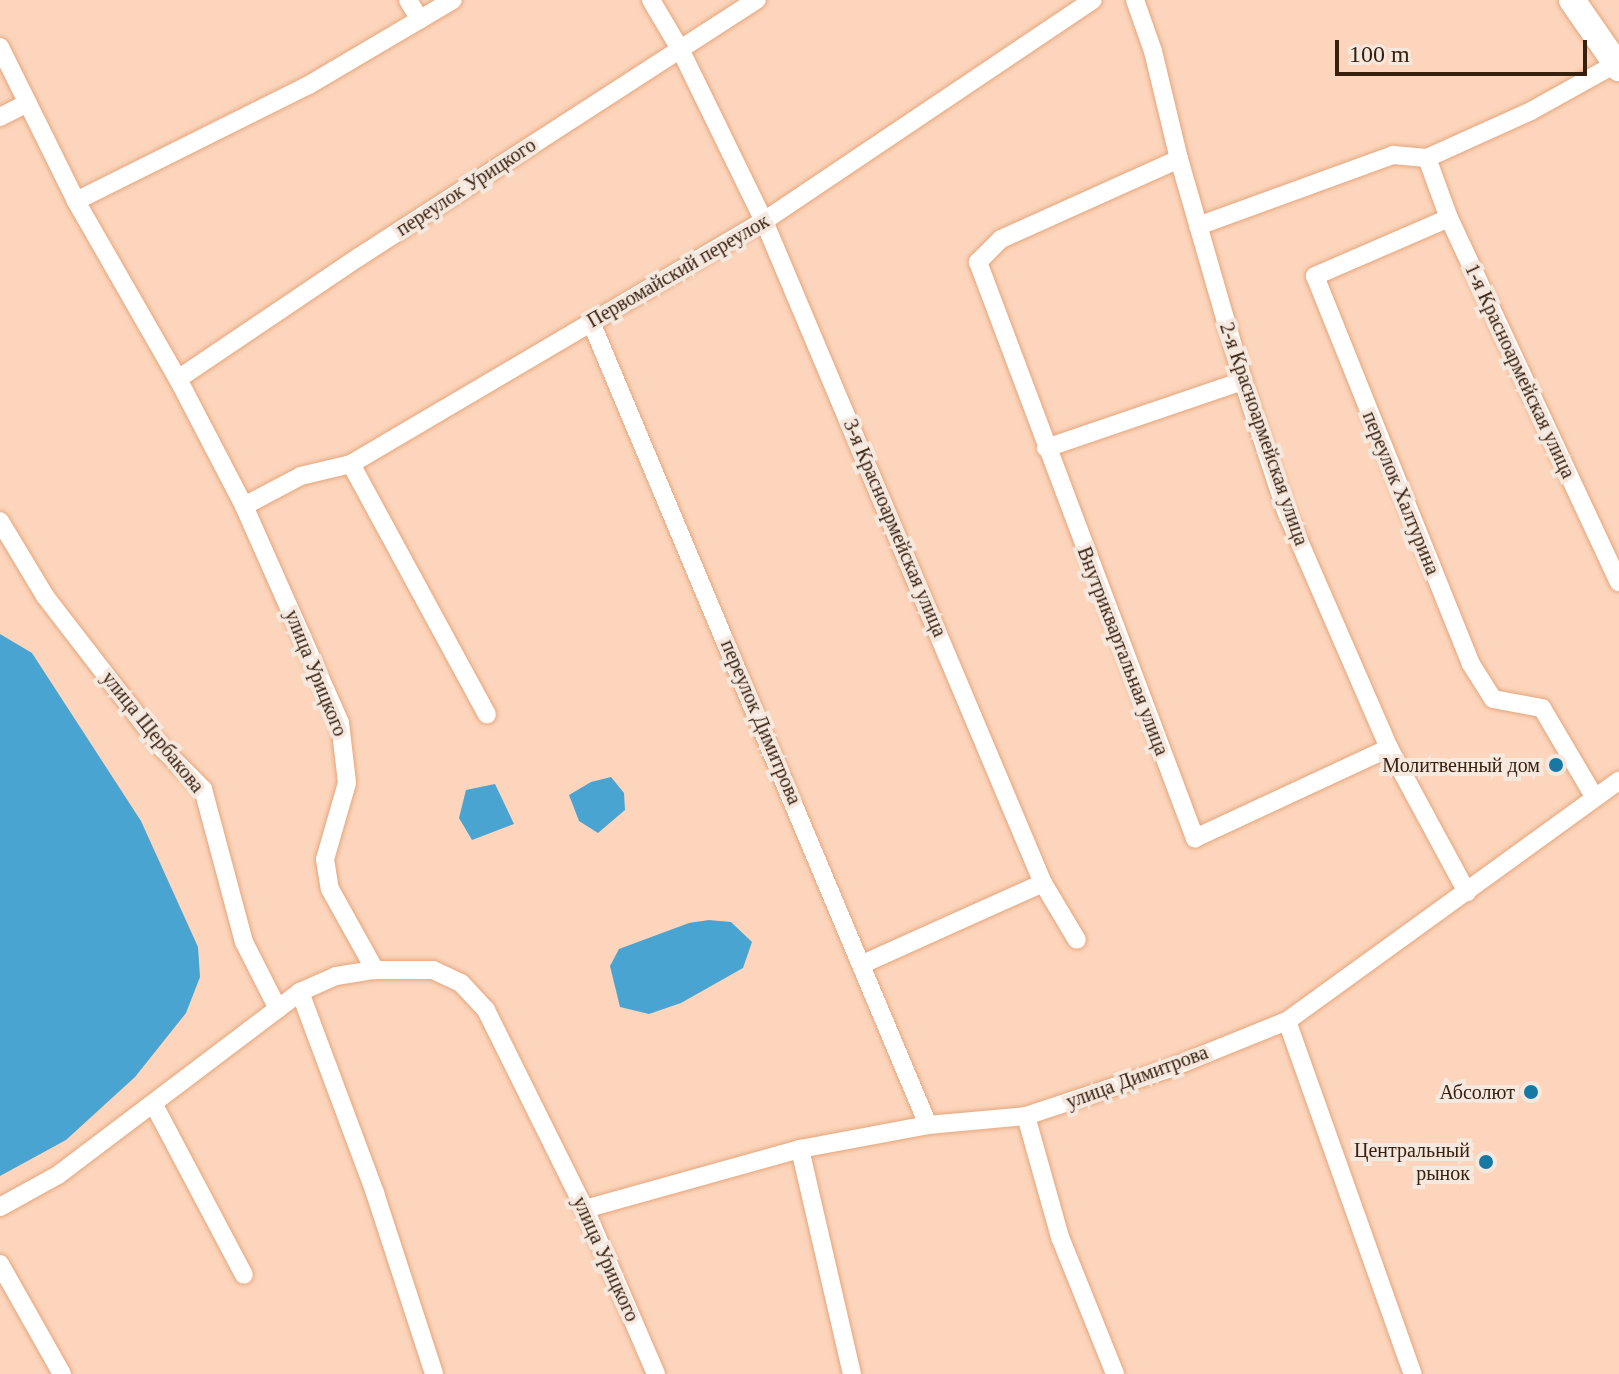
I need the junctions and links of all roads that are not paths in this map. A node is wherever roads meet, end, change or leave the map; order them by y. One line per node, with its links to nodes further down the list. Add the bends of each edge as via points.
1 (408, 0): 8 (street)
2 (453, 0): 8 (street)
3 (651, 0): 10 (street, 3-я Красноармейская улица)
4 (757, 0): 10 (street, переулок Урицкого)
5 (1093, 0): 18 (street, Первомайский переулок)
6 (1135, 0): 15 (street, 2-я Красноармейская улица)
7 (1572, 0): 11 (main road)
8 (420, 20): 16 (street, via 309,85)
9 (0, 47): 12 (street, улица Урицкого)
10 (680, 49): 18 (street, 3-я Красноармейская улица); 21 (street, переулок Урицкого)
11 (1618, 65): 14 (street)
12 (28, 103): 13 (street); 16 (street, улица Урицкого)
13 (0, 117)
14 (1427, 158): 17 (street, 1-я Красноармейская улица); 19 (street, via 1393,155)
15 (1179, 159): 19 (street, 2-я Красноармейская улица); 23 (street, Внутриквартальная улица, via 1001,239 978,262)
16 (76, 201): 21 (street, улица Урицкого)
17 (1449, 218): 27 (street, 1-я Красноармейская улица); 31 (street, переулок Халтурина, via 1315,276 1471,664 1493,699 1542,708)
18 (764, 221): 20 (street, Первомайский переулок); 32 (street, 3-я Красноармейская улица)
19 (1198, 226): 22 (street, 2-я Красноармейская улица)
20 (591, 322): 24 (street, Первомайский переулок); 35 (street, переулок Димитрова)
21 (178, 379): 25 (street, улица Урицкого)
22 (1243, 381): 23 (street); 29 (street, 2-я Красноармейская улица, via 1286,511)
23 (1046, 448): 29 (street, Внутриквартальная улица, via 1195,838)
24 (351, 464): 25 (street, Первомайский переулок, via 301,476); 28 (street)
25 (244, 506): 36 (street, улица Урицкого, via 344,732 347,783 325,859 330,889)
26 (0, 521): 38 (street, улица Щербакова, via 45,596 163,749 203,789 244,942)
27 (1619, 582)
28 (487, 715)
29 (1389, 748): 33 (street, 2-я Красноармейская улица)
30 (1619, 781): 31 (street, улица Димитрова)
31 (1595, 798): 33 (street, улица Димитрова)
32 (1043, 883): 34 (street, 3-я Красноармейская улица); 35 (street)
33 (1467, 892): 39 (street, улица Димитрова)
34 (1077, 940)
35 (863, 964): 42 (street, переулок Димитрова)
36 (375, 970): 37 (street, via 336,976); 45 (street, улица Урицкого, via 433,970 461,983 486,1010)
37 (300, 992): 38 (street); 49 (street, via 375,1193)
38 (278, 1009): 40 (street)
39 (1287, 1021): 41 (street, улица Димитрова, via 1168,1069); 53 (street)
40 (154, 1105): 44 (street, via 58,1175); 47 (street)
41 (1026, 1116): 42 (street, улица Димитрова); 52 (street, via 1060,1237)
42 (928, 1125): 43 (street, улица Димитрова)
43 (800, 1149): 45 (street, улица Димитрова); 51 (street)
44 (0, 1207)
45 (585, 1209): 50 (street, улица Урицкого)
46 (0, 1264): 48 (street)
47 (244, 1275)
48 (62, 1374)
49 (434, 1374)
50 (656, 1374)
51 (852, 1374)
52 (1115, 1374)
53 (1413, 1374)

